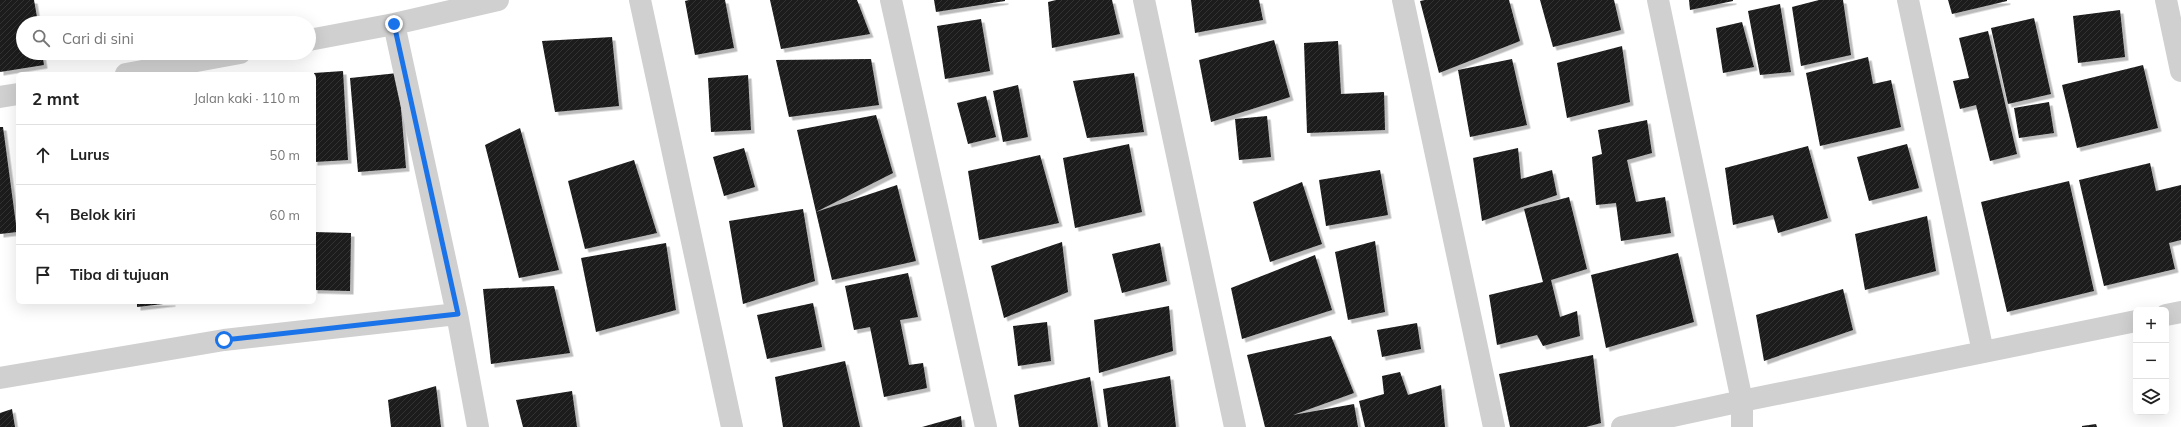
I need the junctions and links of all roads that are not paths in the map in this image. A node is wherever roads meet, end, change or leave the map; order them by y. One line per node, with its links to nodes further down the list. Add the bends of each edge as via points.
1 (498, 0): 9 (street)
2 (640, 0): 24 (street)
3 (892, 0): 25 (street)
4 (1144, 0): 26 (street)
5 (1403, 0): 27 (street)
6 (1658, 0): 22 (street)
7 (1908, 0): 20 (street)
8 (2166, 0): 12 (street)
9 (394, 24): 10 (street); 17 (street)
10 (316, 39)
11 (202, 60): 13 (street)
12 (2181, 71)
13 (137, 72)
14 (16, 94): 15 (street)
15 (0, 97)
16 (2181, 312): 18 (street)
17 (458, 314): 21 (street, via 224,340); 23 (street)
18 (2169, 314)
19 (2133, 322): 20 (street)
20 (1983, 352): 22 (street)
21 (0, 378)
22 (1742, 401): 28 (street); 29 (street)
23 (478, 427)
24 (732, 427)
25 (986, 427)
26 (1235, 427)
27 (1494, 427)
28 (1622, 427)
29 (1742, 427)

